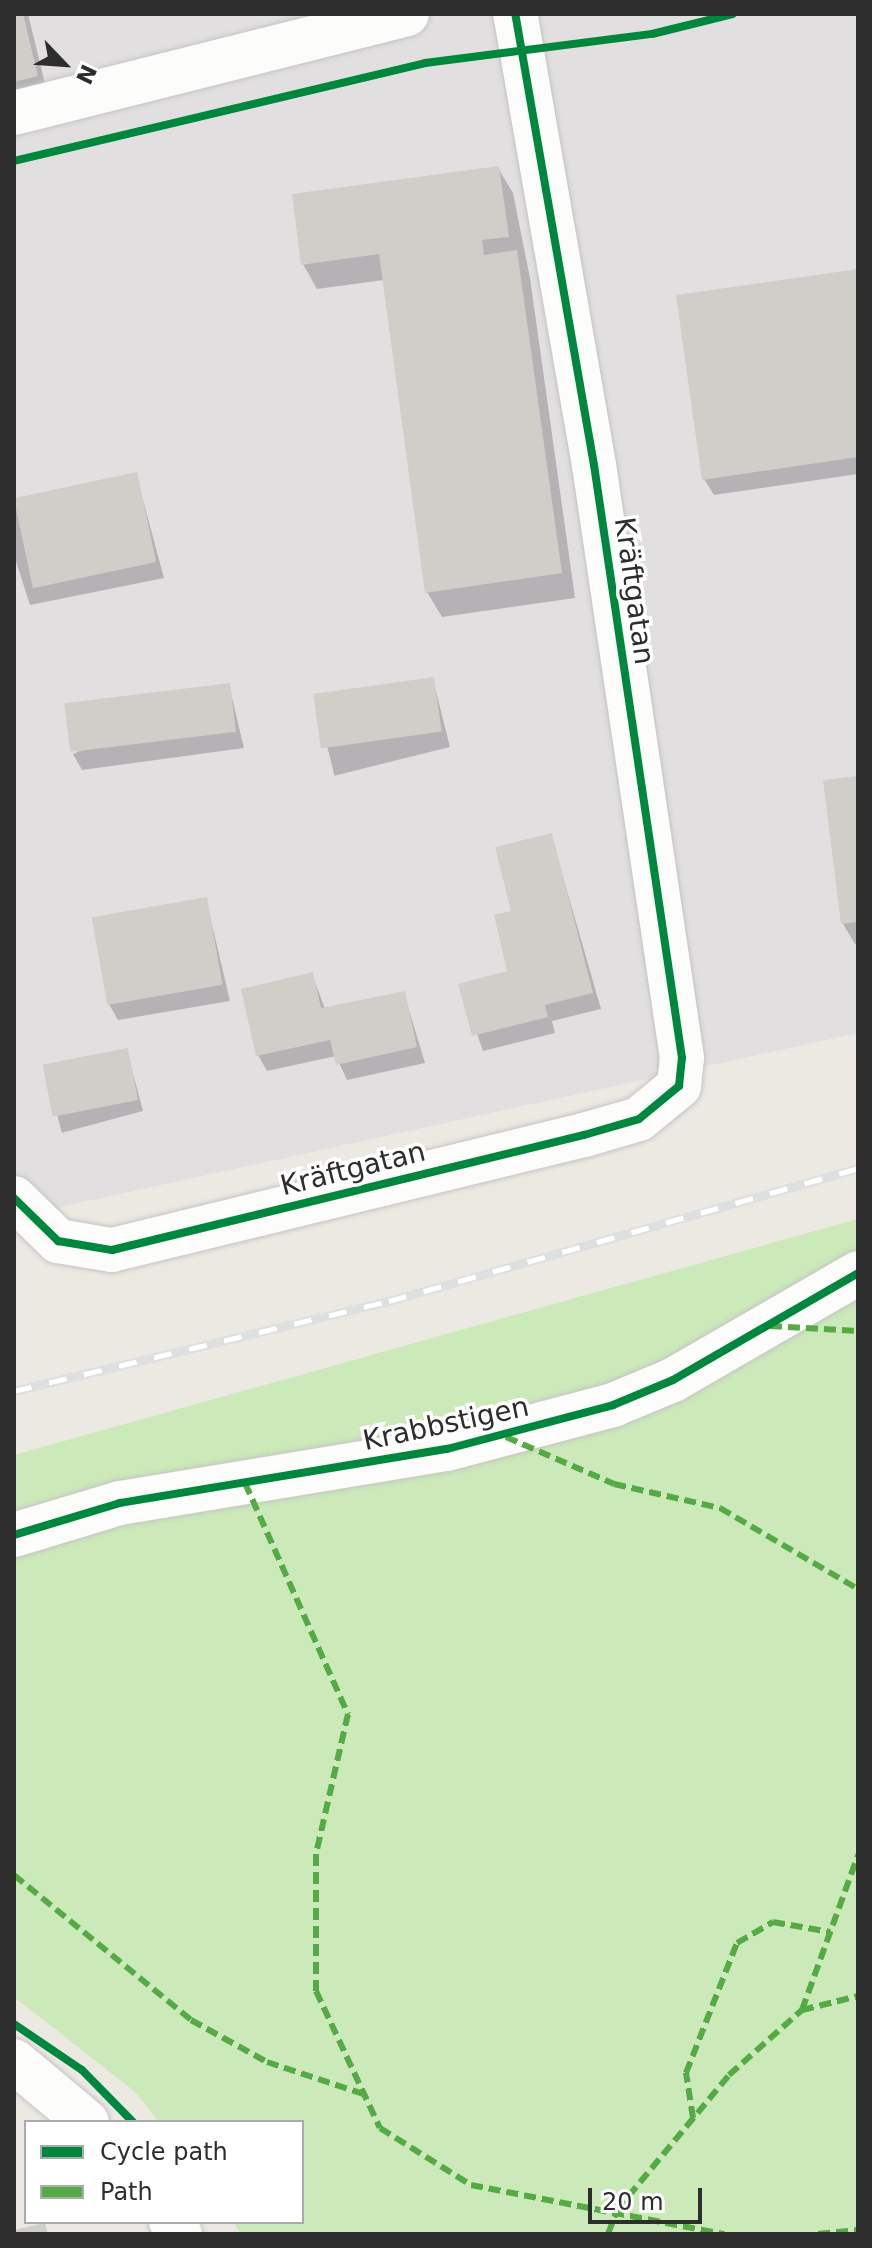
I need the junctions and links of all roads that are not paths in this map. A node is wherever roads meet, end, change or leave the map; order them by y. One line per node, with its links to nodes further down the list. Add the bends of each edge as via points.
1 (407, 14): 3 (street)
2 (515, 14): 4 (street, Kräftgatan, via 594,465 682,1058 679,1086 650,1113 598,1131 112,1250 58,1241)
3 (14, 113)
4 (14, 1198)
5 (858, 1273): 6 (street, Krabbstigen, via 673,1380 613,1405 447,1449 120,1503)
6 (14, 1535)
7 (14, 2061): 8 (street)
8 (85, 2120)

